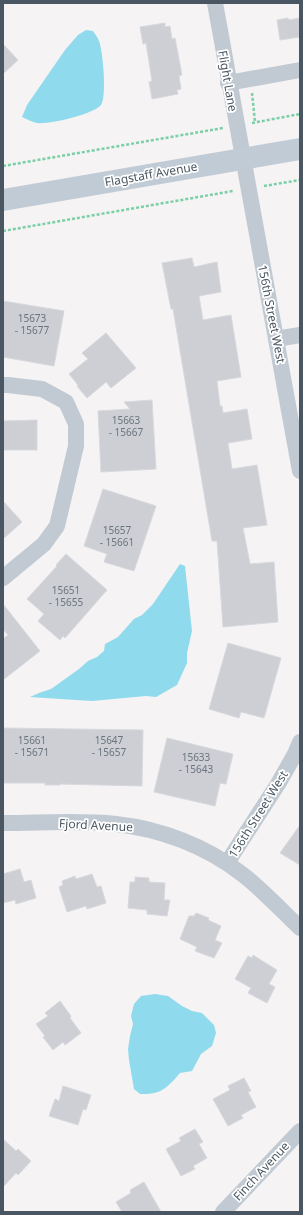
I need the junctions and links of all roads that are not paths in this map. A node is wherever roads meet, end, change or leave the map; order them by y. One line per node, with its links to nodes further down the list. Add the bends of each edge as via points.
1 (215, 3): 3 (street, Flight Lane)
2 (300, 70): 3 (street)
3 (228, 83): 5 (street, Flight Lane)
4 (300, 149): 5 (street, Flagstaff Avenue)
5 (242, 158): 6 (street, Flagstaff Avenue); 8 (street, 156th Street West)
6 (3, 200)
7 (300, 335): 8 (street)
8 (276, 339): 10 (street, 156th Street West)
9 (3, 385): 11 (street, via 42,389 66,402 76,424 76,446 57,526 44,544)
10 (300, 471)
11 (3, 578)
12 (300, 742): 14 (street, 156th Street West, via 278,784)
13 (3, 823): 14 (street, Fjord Avenue, via 89,823 136,827 182,840)
14 (227, 863): 15 (street, Fjord Avenue)
15 (300, 928)
16 (300, 1131): 17 (street, Finch Avenue)
17 (223, 1212)

